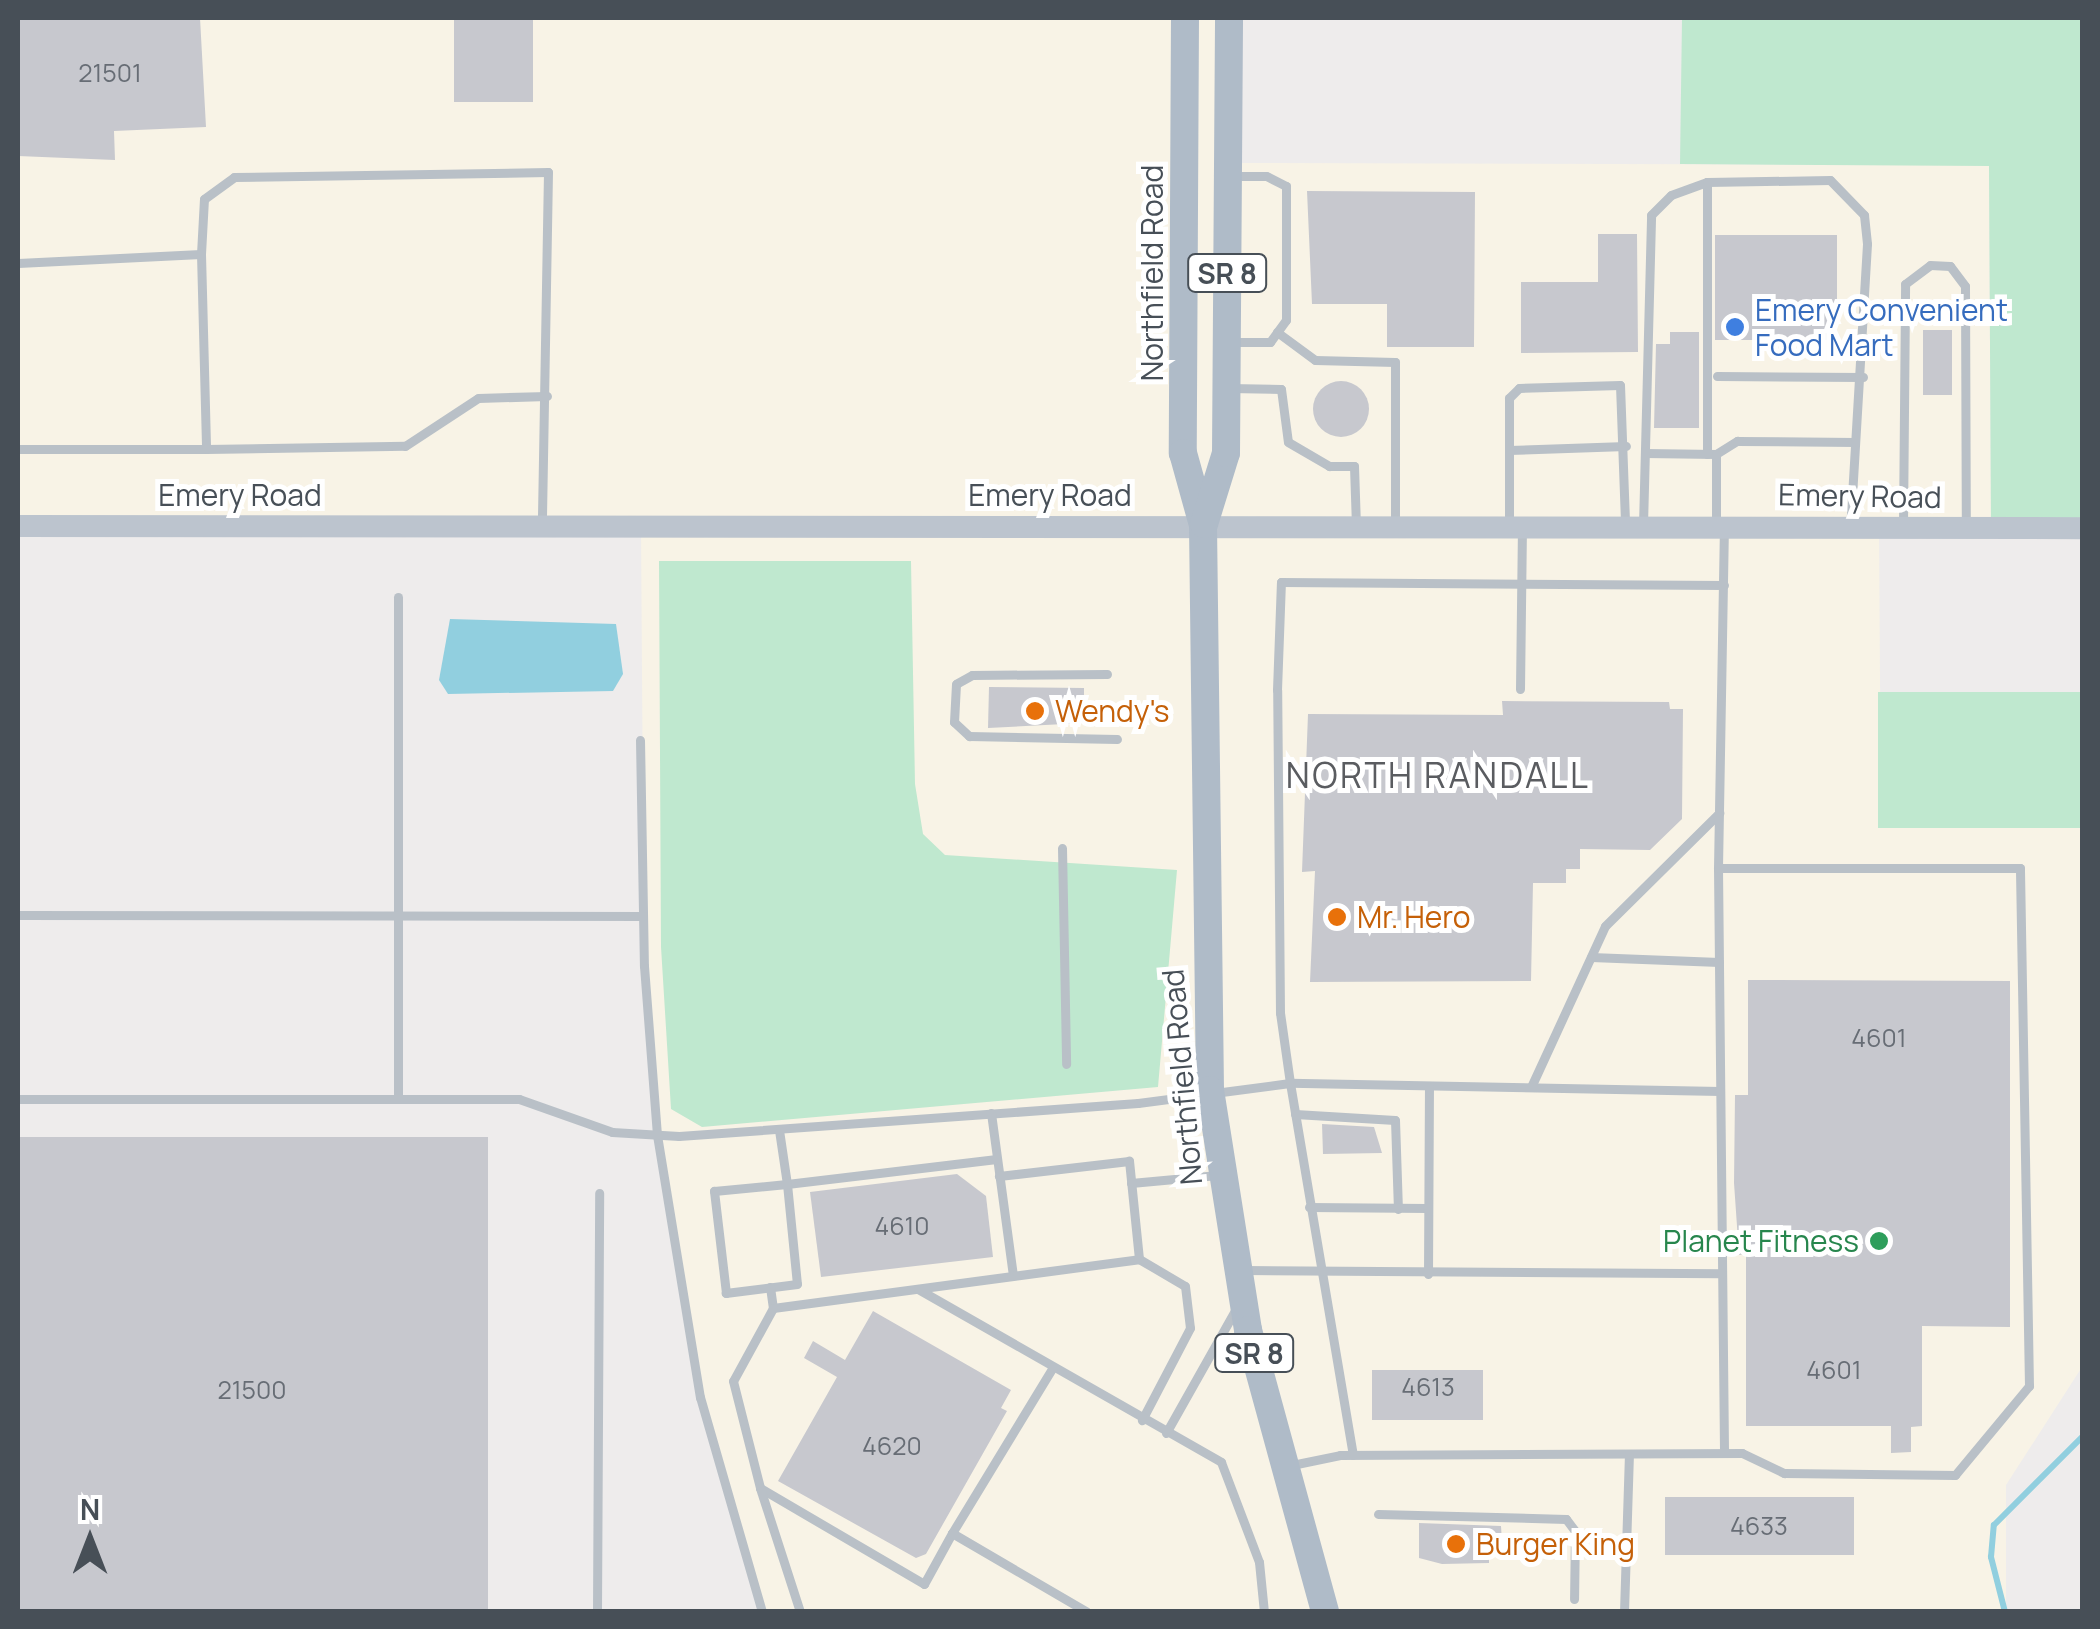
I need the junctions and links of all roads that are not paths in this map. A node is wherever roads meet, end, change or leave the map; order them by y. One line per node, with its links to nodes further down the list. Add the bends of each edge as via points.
1 (1185, 18): 3 (main road, Northfield Road / SR 8)
2 (1229, 18): 4 (main road, Northfield Road / SR 8)
3 (1184, 164): 4 (main road); 21 (main road, Northfield Road / SR 8, via 1184,453)
4 (1228, 169): 8 (lane, via 1286,186 1286,320); 9 (main road, Northfield Road / SR 8)
5 (1706, 182): 11 (lane, via 1830,180 1850,193 1864,215 1867,244); 19 (lane, via 1671,195 1651,215); 20 (lane)
6 (201, 254): 7 (lane); 13 (lane, via 204,199 234,177 548,172); 17 (lane)
7 (18, 263)
8 (1277, 332): 9 (lane, via 1270,342); 23 (lane, via 1316,360 1395,362)
9 (1226, 342): 12 (main road, Northfield Road / SR 8)
10 (1717, 376): 11 (lane)
11 (1864, 377): 14 (lane)
12 (1226, 388): 21 (main road, Northfield Road / SR 8, via 1226,453); 22 (lane, via 1280,389 1288,442 1329,466 1354,466)
13 (547, 396): 17 (lane, via 478,398 406,446); 28 (lane)
14 (1855, 442): 20 (lane, via 1737,441); 29 (lane)
15 (1626, 446): 18 (lane); 18 (lane, via 1620,385 1534,386 1510,398); 25 (lane)
16 (18, 449): 17 (lane)
17 (206, 449)
18 (1509, 450): 24 (lane)
19 (1645, 453): 20 (lane); 25 (lane)
20 (1711, 454): 26 (lane)
21 (1203, 525): 22 (main road, Emery Road); 28 (main road, Emery Road); 52 (main road, Northfield Road / SR 8)
22 (1356, 525): 23 (main road, Emery Road)
23 (1395, 525): 24 (main road, Emery Road)
24 (1516, 525): 25 (main road, Emery Road); 34 (lane)
25 (1634, 525): 26 (main road, Emery Road)
26 (1720, 525): 29 (main road, Emery Road); 33 (lane)
27 (18, 526): 28 (main road, Emery Road)
28 (542, 526)
29 (1850, 526): 30 (main road, Emery Road)
30 (1903, 527): 31 (main road, Emery Road); 31 (lane, via 1905,284 1930,265 1950,266 1965,286)
31 (1966, 527): 32 (main road, Emery Road)
32 (2082, 528)
33 (1724, 585): 34 (lane); 40 (lane)
34 (1522, 586): 37 (lane); 49 (lane, via 1281,582 1279,960)
35 (398, 596): 45 (lane)
36 (1107, 674): 38 (lane, via 972,674 956,684 954,722 969,736)
37 (1520, 690)
38 (1118, 738)
39 (640, 740): 44 (lane)
40 (1719, 813): 42 (lane); 46 (lane, via 1624,903)
41 (1062, 848): 48 (lane)
42 (1718, 868): 47 (lane); 81 (lane, via 2020,868 2029,1386 1955,1475 1784,1474 1742,1453)
43 (18, 915): 45 (lane)
44 (643, 916): 45 (lane); 59 (lane)
45 (398, 917): 55 (lane)
46 (1591, 957): 47 (lane); 50 (lane)
47 (1719, 962): 53 (lane)
48 (1066, 1064)
49 (1290, 1083): 51 (lane); 52 (lane); 57 (lane)
50 (1530, 1086): 51 (lane); 53 (lane)
51 (1429, 1087): 67 (lane)
52 (1210, 1090): 56 (lane); 61 (main road, Northfield Road / SR 8)
53 (1720, 1092): 71 (lane)
54 (18, 1099): 55 (lane)
55 (398, 1099): 59 (lane, via 519,1099 612,1132)
56 (991, 1112): 58 (lane); 60 (lane)
57 (1295, 1114): 66 (lane); 68 (lane, via 1395,1120)
58 (778, 1130): 59 (lane); 64 (lane)
59 (657, 1134): 90 (lane, via 700,1397)
60 (997, 1159): 62 (lane); 64 (lane)
61 (1221, 1174): 63 (lane); 74 (main road, Northfield Road / SR 8)
62 (999, 1176): 63 (lane, via 1129,1161); 73 (lane)
63 (1131, 1183): 69 (lane)
64 (787, 1184): 75 (lane, via 797,1284); 75 (lane, via 714,1191 726,1293)
65 (600, 1193): 89 (lane)
66 (1309, 1207): 68 (lane); 70 (lane)
67 (1428, 1208): 68 (lane); 72 (lane)
68 (1398, 1209)
69 (1139, 1259): 73 (lane); 79 (lane, via 1185,1286 1190,1328)
70 (1319, 1273): 72 (lane); 74 (lane); 83 (lane)
71 (1722, 1273): 72 (lane); 81 (lane)
72 (1428, 1274)
73 (1013, 1276): 76 (lane)
74 (1239, 1284): 80 (lane); 84 (main road, Northfield Road / SR 8)
75 (770, 1287): 77 (lane)
76 (918, 1289): 77 (lane); 78 (lane)
77 (773, 1308): 85 (lane, via 733,1380)
78 (1053, 1367): 79 (lane); 87 (lane)
79 (1142, 1420): 80 (lane)
80 (1166, 1434): 93 (lane, via 1221,1462 1234,1479 1259,1562)
81 (1724, 1453): 82 (lane)
82 (1629, 1454): 83 (lane); 95 (lane)
83 (1353, 1455): 84 (lane)
84 (1284, 1466): 94 (main road, Northfield Road / SR 8)
85 (760, 1488): 87 (lane, via 924,1584); 91 (lane)
86 (1378, 1514): 88 (lane, via 1566,1519 1575,1531)
87 (952, 1533): 92 (lane)
88 (1574, 1600)
89 (597, 1612)
90 (762, 1612)
91 (800, 1612)
92 (1087, 1612)
93 (1264, 1612)
94 (1325, 1612)
95 (1624, 1612)

